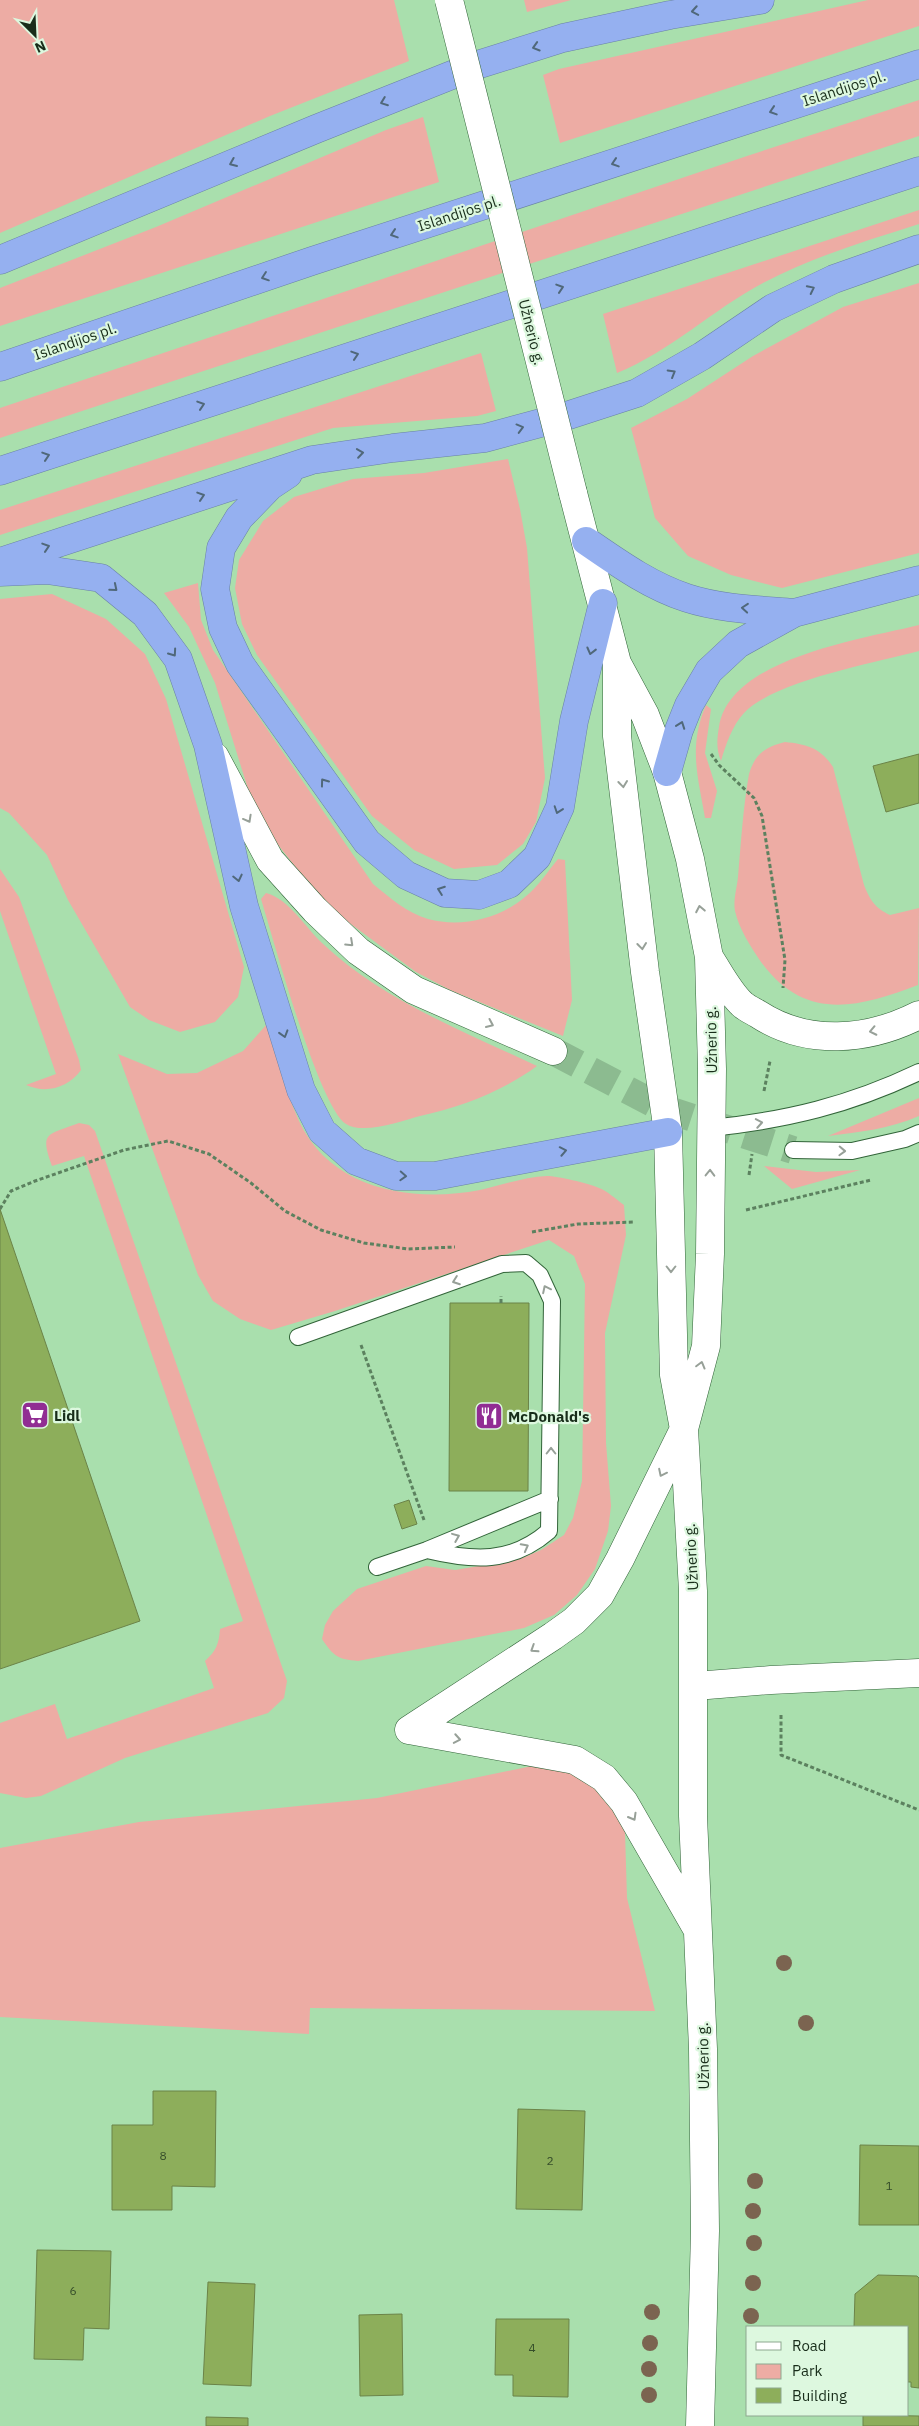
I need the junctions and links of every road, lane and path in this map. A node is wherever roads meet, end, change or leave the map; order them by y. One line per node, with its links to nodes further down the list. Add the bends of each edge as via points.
1 (449, 0): 10 (main road, Užnerio g., bridge)
2 (760, 0): 6 (highway, one-way to 6, via 563,38 477,65)
3 (919, 64): 7 (highway, Islandijos pl., one-way to 7, via 312,261)
4 (919, 171): 9 (highway, one-way to 4)
5 (919, 249): 8 (highway, one-way to 5, via 485,438 637,393 702,356 773,308 834,278)
6 (0, 260)
7 (0, 367)
8 (312, 460): 11 (highway, one-way to 8); 14 (highway, one-way to 8, via 574,721 560,807 538,857 509,884 479,895 445,893 406,875 367,842 240,664 223,628 215,589 221,548 239,518 270,486)
9 (0, 471)
10 (586, 541): 14 (main road, Užnerio g.); 15 (highway, one-way to 10, via 729,607 688,598 653,584)
11 (0, 562)
12 (0, 572): 17 (highway, one-way to 17, via 47,570 101,578 145,614 178,659)
13 (919, 580): 15 (highway)
14 (603, 603): 16 (main road, Užnerio g.)
15 (794, 613): 19 (highway, one-way to 15, via 688,705 709,671 738,644)
16 (617, 663): 19 (main road, Užnerio g., via 645,715); 27 (main road, Užnerio g., one-way to 27, via 617,736)
17 (208, 745): 23 (main road, one-way to 23, via 270,860 358,951 414,990); 27 (highway, one-way to 27, via 244,906 301,1090 322,1131 356,1162 396,1176 436,1176)
18 (711, 750): 22 (path, via 718,766 754,798 762,816 786,974)
19 (667, 772): 20 (main road, Užnerio g., one-way to 19, via 690,859)
20 (709, 957): 22 (main road, via 742,1004); 26 (main road, Užnerio g.)
21 (919, 1016): 22 (main road, one-way to 22, via 898,1026 846,1037 812,1036)
22 (776, 1026): 25 (path)
23 (552, 1052)
24 (919, 1072): 25 (lane, one-way to 24, via 832,1107)
25 (758, 1123): 26 (lane); 30 (path)
26 (711, 1128): 27 (main road); 35 (main road, Užnerio g., one-way to 26, via 706,1346)
27 (668, 1132): 35 (main road, Užnerio g., one-way to 35, via 674,1375)
28 (919, 1133): 29 (lane, one-way to 28, via 852,1151)
29 (794, 1150)
30 (748, 1182)
31 (744, 1201): 32 (path)
32 (743, 1210)
33 (352, 1318): 34 (lane); 36 (lane, one-way to 33, via 552,1301 540,1275 526,1264 502,1264); 37 (path)
34 (298, 1337)
35 (684, 1429): 41 (main road, Užnerio g., via 693,1591); 43 (main road, one-way to 43, via 600,1595 574,1621 553,1636 409,1730 575,1760 604,1778 624,1802)
36 (550, 1499): 37 (lane, one-way to 36); 37 (lane, one-way to 36, via 460,1558 510,1555 549,1531)
37 (430, 1548): 38 (lane)
38 (377, 1567)
39 (919, 1673): 40 (main road)
40 (782, 1679): 41 (main road); 42 (path, via 781,1754)
41 (694, 1686): 43 (main road, Užnerio g.)
42 (919, 1810)
43 (698, 1931): 44 (main road, Užnerio g., via 705,2231)
44 (700, 2426)

